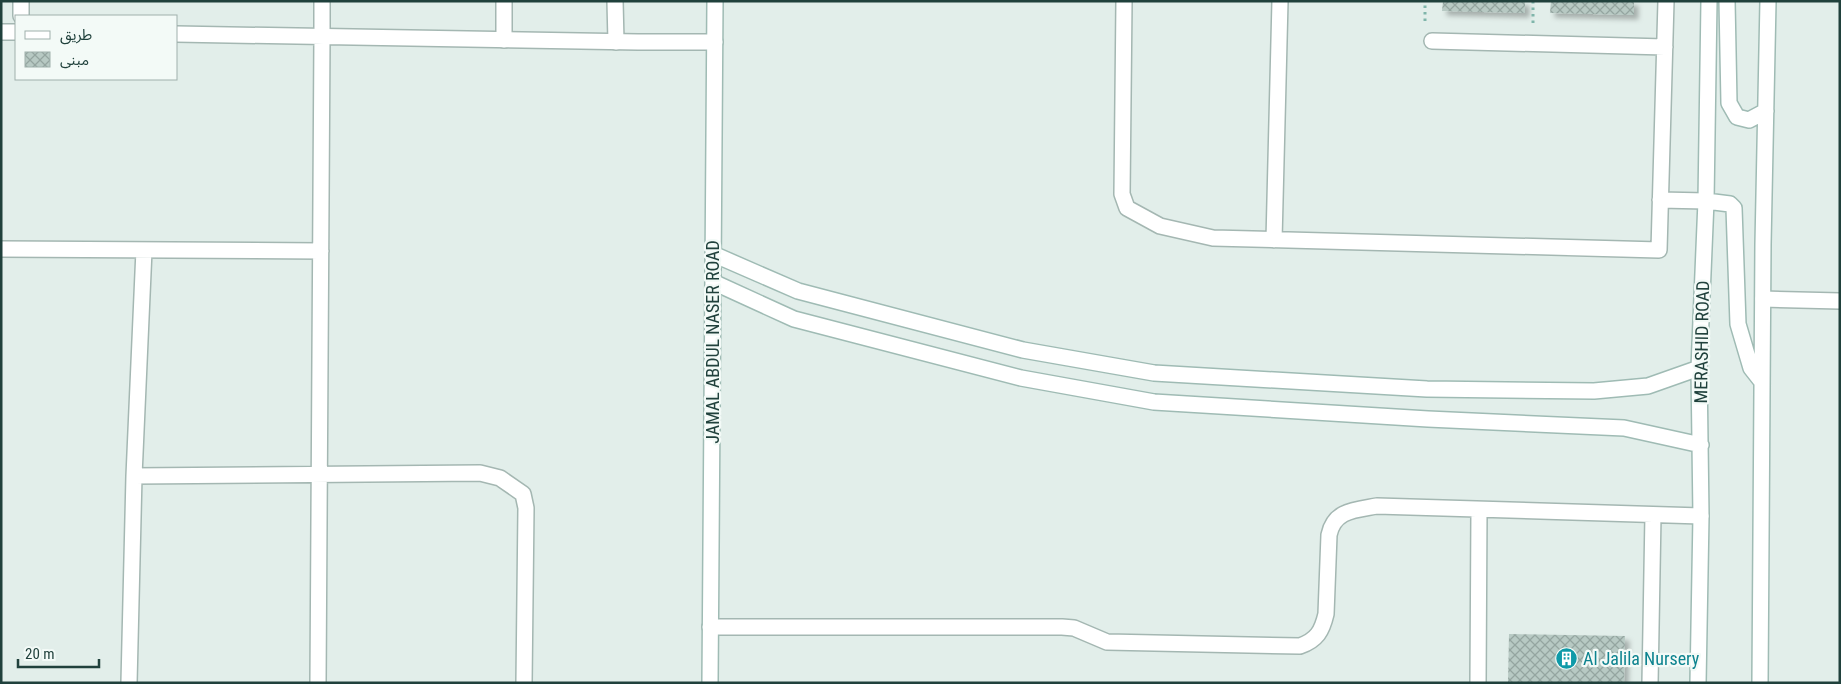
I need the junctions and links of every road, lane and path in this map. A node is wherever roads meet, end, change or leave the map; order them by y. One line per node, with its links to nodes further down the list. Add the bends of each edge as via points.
1 (21, 1): 12 (street)
2 (322, 1): 16 (street)
3 (504, 1): 17 (street)
4 (615, 1): 19 (street)
5 (715, 1): 20 (street, JAMAL ABDUL NASER ROAD)
6 (1124, 1): 25 (street, via 1122,194 1127,208 1160,226 1213,238)
7 (1280, 1): 25 (street)
8 (1666, 1): 21 (street)
9 (1709, 1): 24 (street, MERASHID ROAD)
10 (1727, 1): 22 (street, via 1729,102 1737,116 1749,120)
11 (1768, 1): 22 (street)
12 (20, 15)
13 (1, 32): 14 (street)
14 (15, 32)
15 (178, 34): 16 (street)
16 (322, 36): 17 (street); 28 (street)
17 (504, 40): 19 (street)
18 (1432, 40): 21 (street)
19 (616, 42): 20 (street)
20 (715, 42): 29 (street, JAMAL ABDUL NASER ROAD)
21 (1665, 47): 23 (street)
22 (1766, 111): 31 (street)
23 (1660, 200): 24 (street); 25 (street, via 1659,250)
24 (1706, 201): 33 (street, MERASHID ROAD); 34 (street, via 1730,204 1734,208 1738,324 1751,368)
25 (1274, 240)
26 (1, 249): 27 (street)
27 (144, 250): 28 (street); 37 (street)
28 (321, 251): 36 (street)
29 (713, 254): 30 (street, JAMAL ABDUL NASER ROAD); 33 (street, via 798,291 1023,350 1154,373 1427,389 1594,391 1648,386)
30 (713, 282): 35 (street, via 794,319 1021,378 1154,402 1624,428); 41 (street, JAMAL ABDUL NASER ROAD)
31 (1763, 299): 32 (street); 34 (street)
32 (1840, 301)
33 (1699, 368): 35 (street, MERASHID ROAD)
34 (1762, 382): 49 (street)
35 (1701, 444): 40 (street, MERASHID ROAD)
36 (319, 474): 37 (street); 43 (street); 44 (street, via 480,473 500,478 523,494 526,508)
37 (134, 476): 42 (street)
38 (1479, 510): 39 (street); 41 (street, via 1377,506 1341,515 1331,525 1329,535 1323,626 1318,636 1300,646 1107,642 1074,628 1062,627); 46 (street)
39 (1653, 515): 40 (street); 47 (street)
40 (1701, 516): 48 (street, MERASHID ROAD)
41 (710, 627): 45 (street, JAMAL ABDUL NASER ROAD)
42 (128, 683)
43 (318, 683)
44 (524, 683)
45 (710, 683)
46 (1478, 683)
47 (1650, 683)
48 (1698, 683)
49 (1760, 683)

